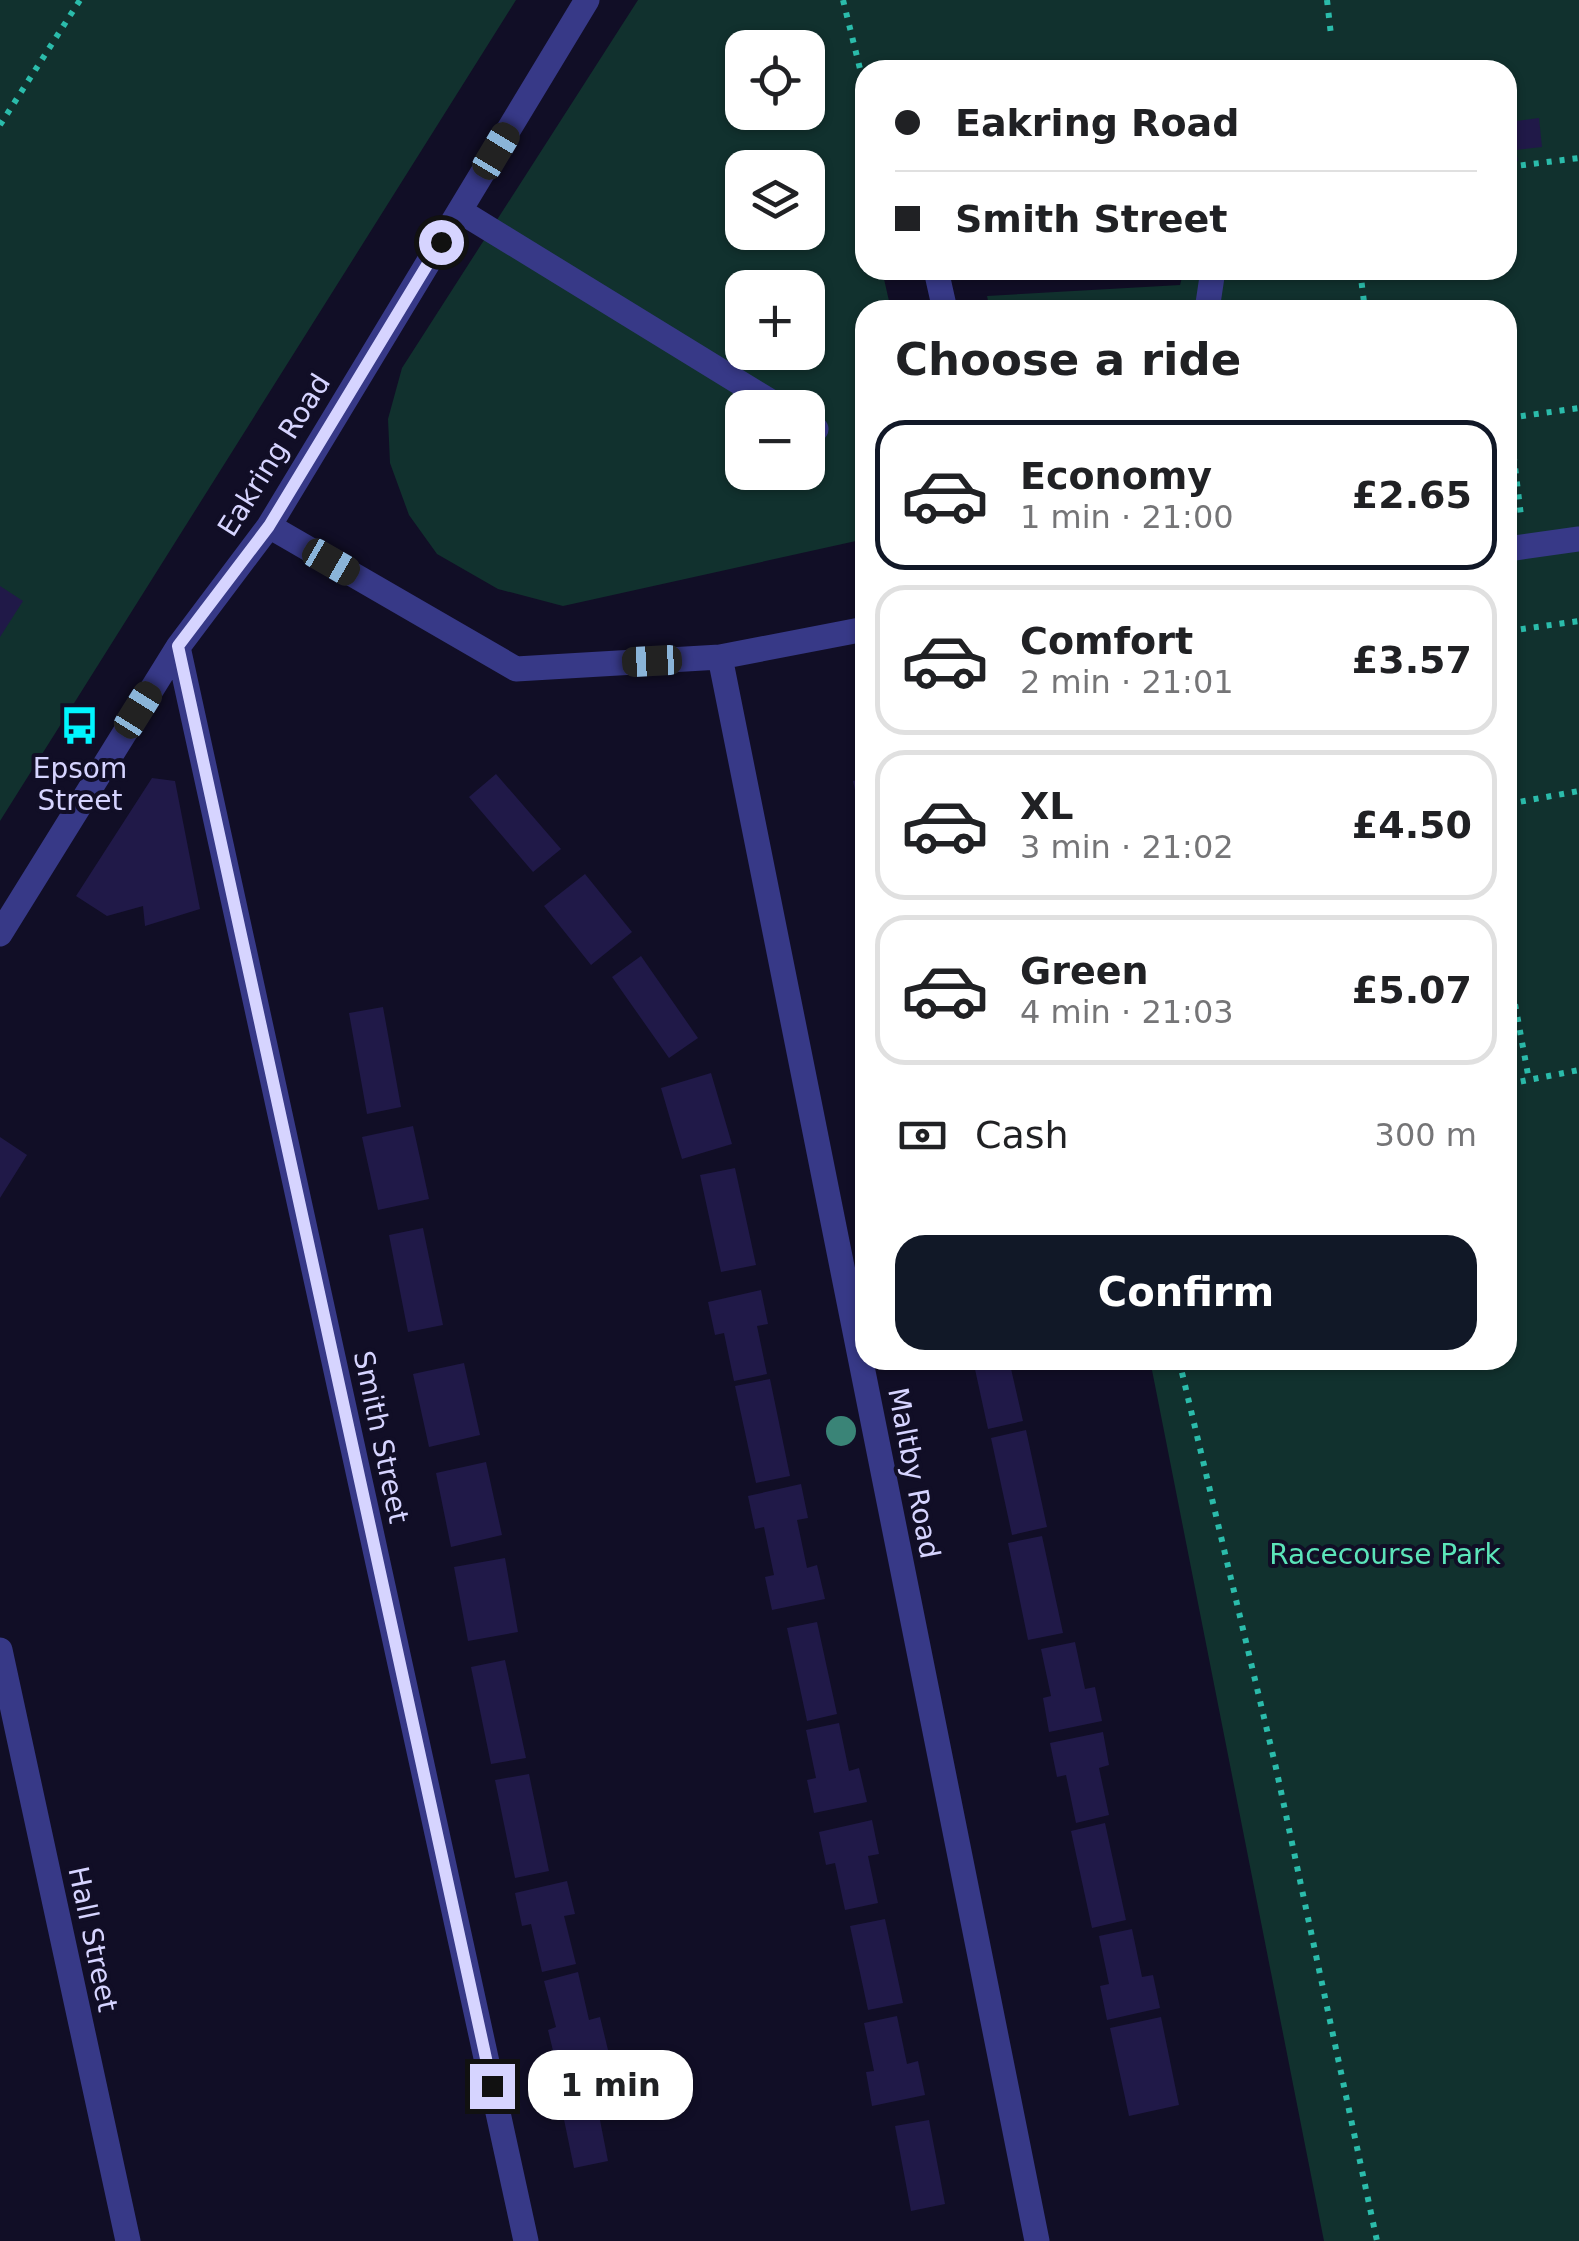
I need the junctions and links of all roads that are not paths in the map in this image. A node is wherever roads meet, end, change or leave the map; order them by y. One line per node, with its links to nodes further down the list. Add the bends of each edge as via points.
1 (587, 0): 2 (street, Eakring Road)
2 (460, 211): 3 (street); 4 (street, Eakring Road)
3 (751, 390)
4 (269, 526): 8 (street, Eakring Road); 9 (street, via 516,668)
5 (1579, 539): 6 (street)
6 (1517, 548)
7 (855, 631): 9 (street)
8 (178, 646): 10 (street, Eakring Road); 15 (street, Smith Street)
9 (720, 657): 11 (street, Maltby Road)
10 (0, 934)
11 (855, 1329)
12 (863, 1370): 16 (street, Maltby Road)
13 (0, 1650): 14 (street, Hall Street)
14 (128, 2241)
15 (526, 2241)
16 (1038, 2241)

